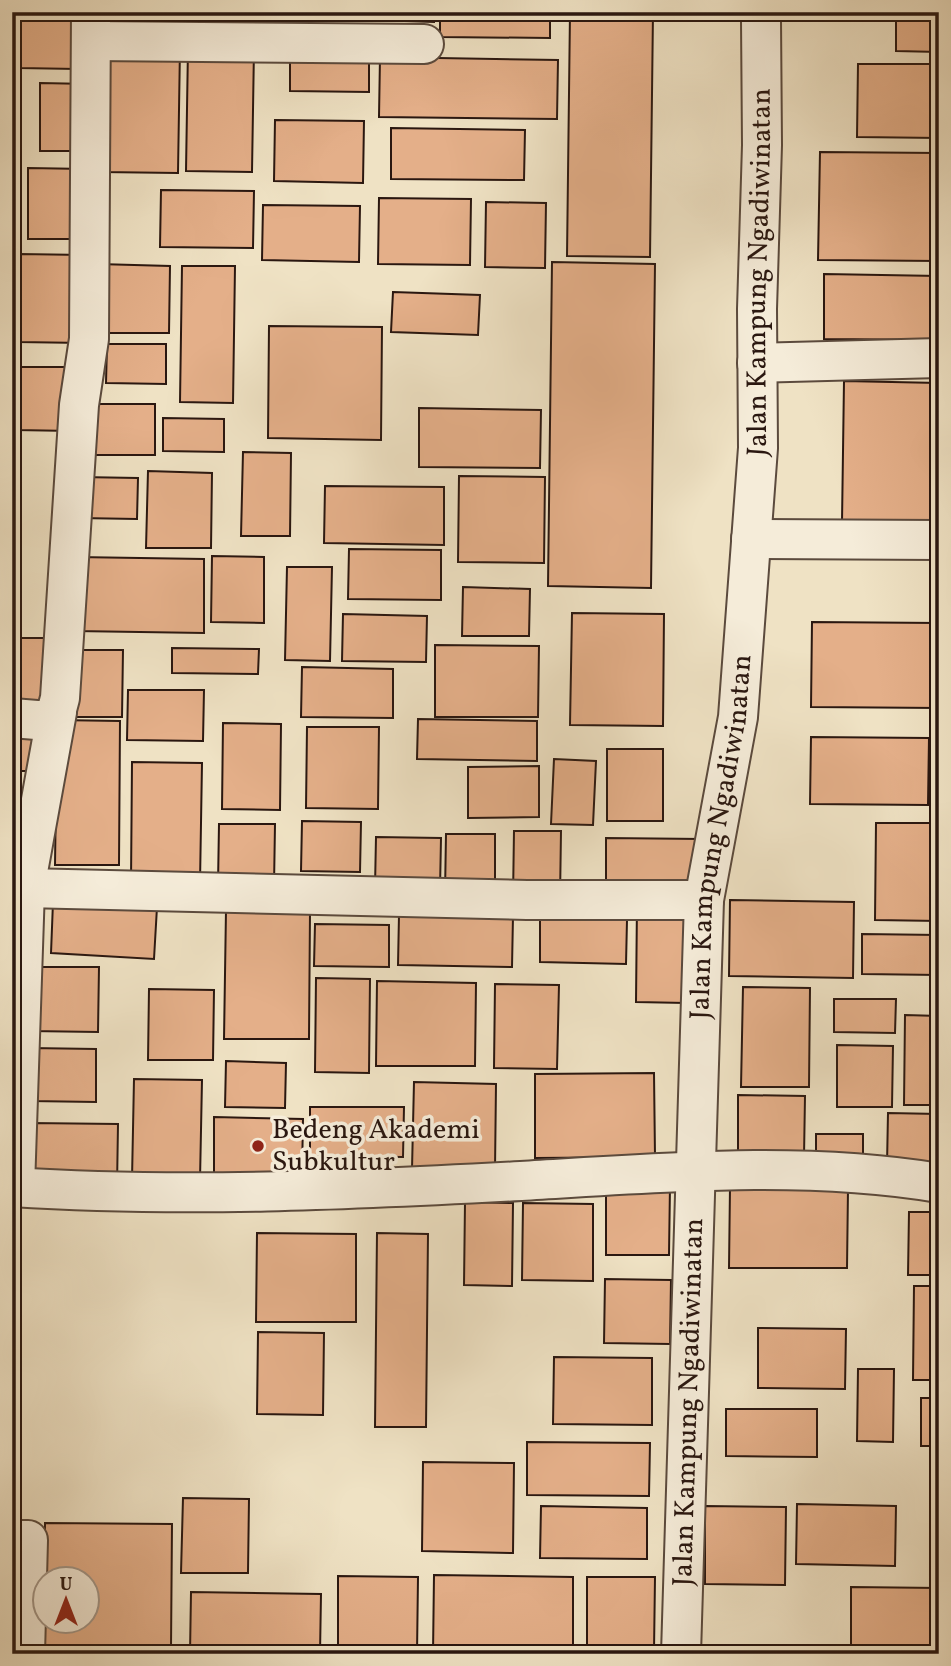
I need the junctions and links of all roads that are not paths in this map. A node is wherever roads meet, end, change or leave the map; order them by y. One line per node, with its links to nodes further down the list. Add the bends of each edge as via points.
1 (761, 20): 5 (street, Jalan Kampung Ngadiwinatan)
2 (91, 27): 3 (street); 8 (street, via 89,339 79,405)
3 (424, 44)
4 (939, 358): 5 (street)
5 (757, 363): 6 (street, Jalan Kampung Ngadiwinatan, via 758,447)
6 (751, 539): 7 (street); 11 (street, Jalan Kampung Ngadiwinatan, via 738,717)
7 (939, 540)
8 (57, 712): 9 (street, via 49,721); 10 (street)
9 (12, 718)
10 (25, 888): 11 (street); 14 (street)
11 (704, 900): 12 (street, Jalan Kampung Ngadiwinatan)
12 (695, 1171): 13 (street, via 850,1173); 14 (street, via 216,1192); 17 (street, Jalan Kampung Ngadiwinatan)
13 (939, 1183)
14 (14, 1187)
15 (12, 1540): 16 (street, via 28,1540)
16 (24, 1654)
17 (681, 1654)

